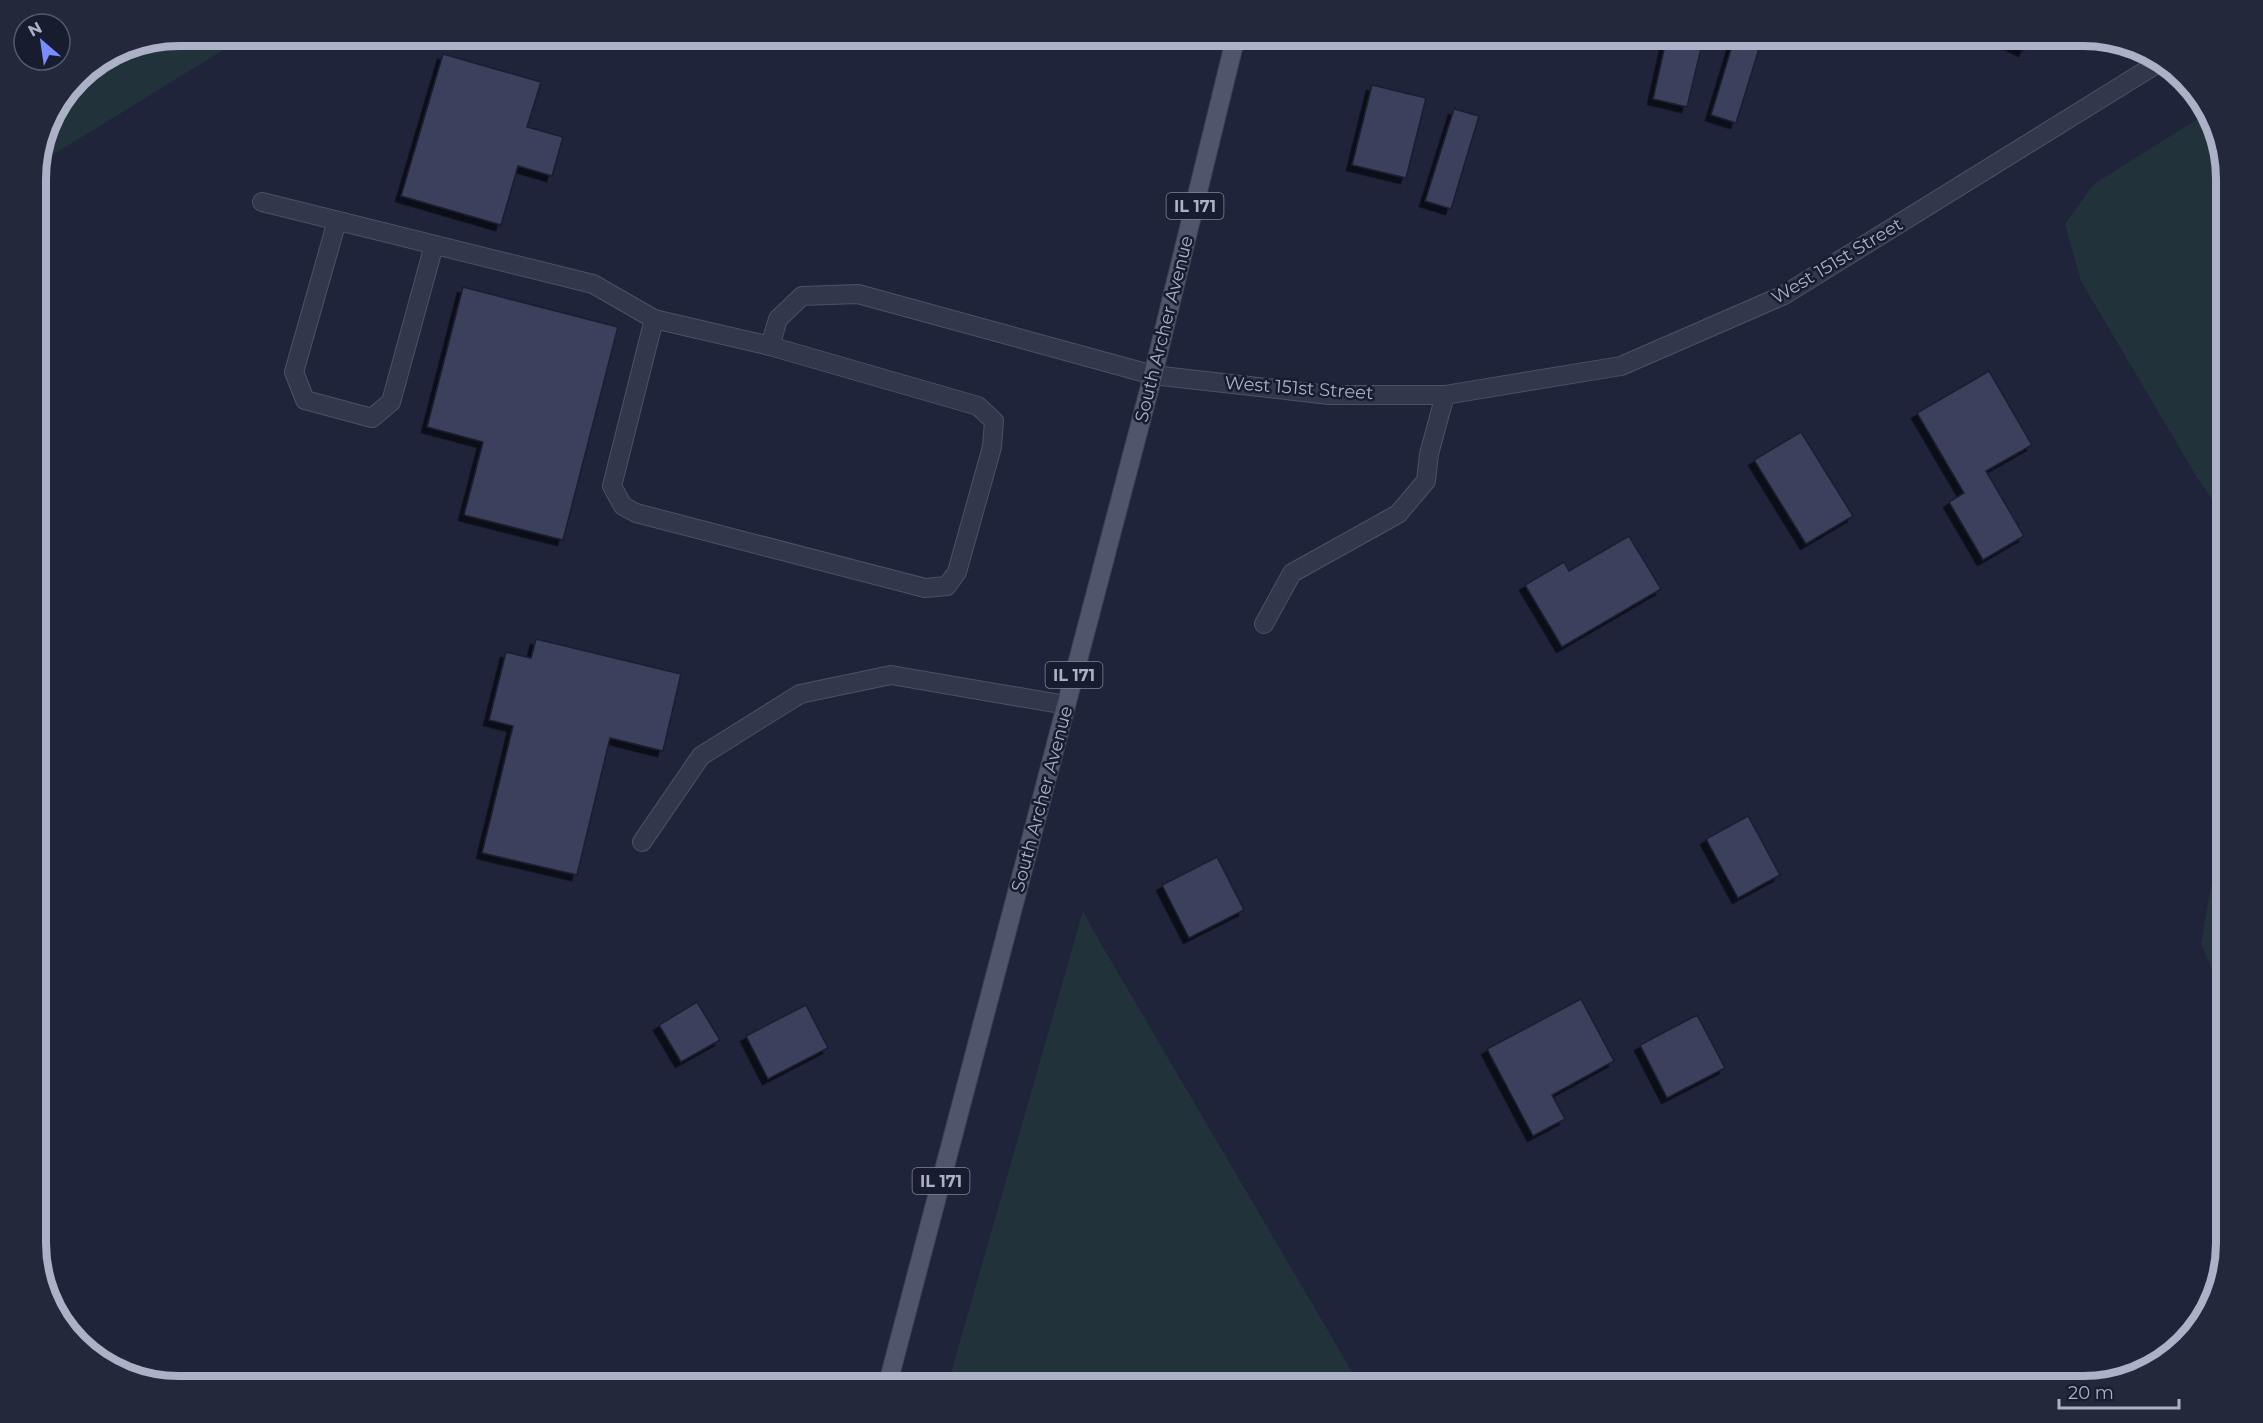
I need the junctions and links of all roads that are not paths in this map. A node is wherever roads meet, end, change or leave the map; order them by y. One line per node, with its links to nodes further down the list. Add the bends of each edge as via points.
1 (1233, 46): 8 (main road, South Archer Avenue / IL 171)
2 (2153, 66): 9 (street, West 151st Street, via 1784,295 1622,366)
3 (262, 202): 4 (street)
4 (338, 221): 5 (street); 5 (street, via 294,372 305,400 372,418 391,402)
5 (434, 245): 6 (street, via 593,284)
6 (654, 319): 7 (street); 7 (street, via 612,486 623,506 636,513 925,588 947,586 957,572 978,502 992,447 994,421 978,406)
7 (770, 346): 8 (street, West 151st Street, via 778,319 802,296 858,294)
8 (1153, 375): 9 (street, West 151st Street, via 1329,395); 11 (main road, South Archer Avenue / IL 171)
9 (1445, 395): 10 (street, via 1426,481 1398,514 1292,573)
10 (1264, 624)
11 (1066, 705): 12 (street, via 891,675 800,694 701,756); 13 (main road, South Archer Avenue / IL 171)
12 (642, 842)
13 (890, 1376)

